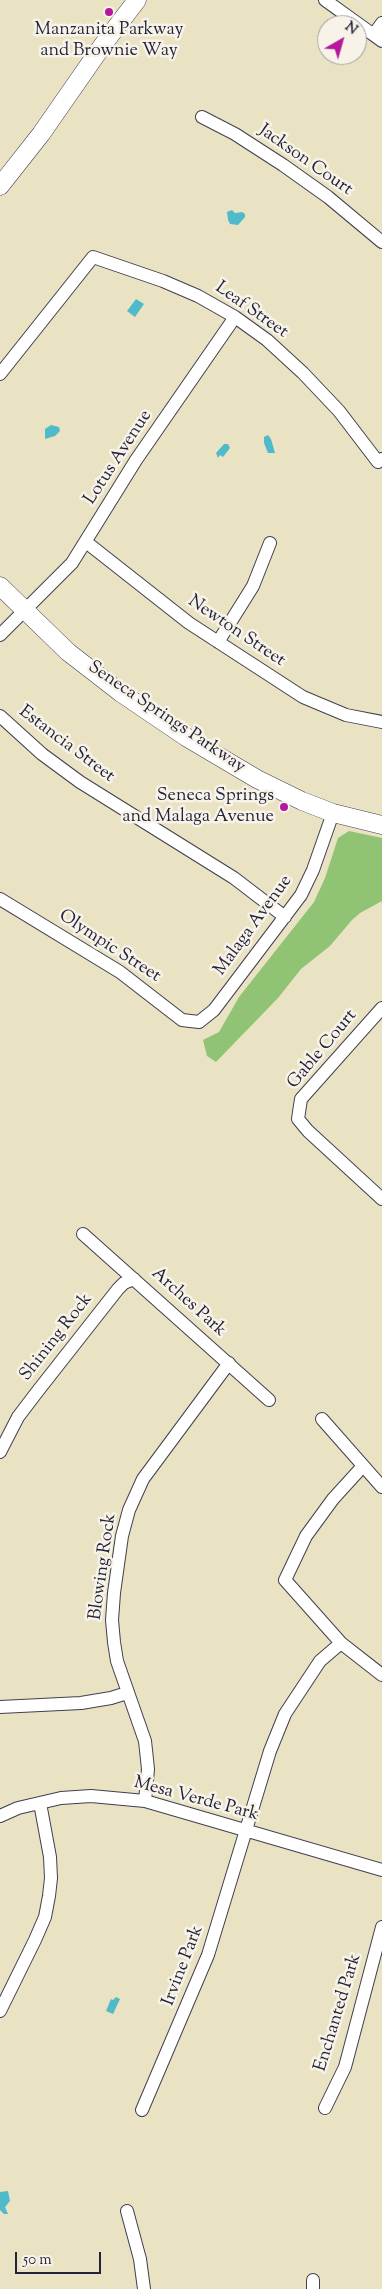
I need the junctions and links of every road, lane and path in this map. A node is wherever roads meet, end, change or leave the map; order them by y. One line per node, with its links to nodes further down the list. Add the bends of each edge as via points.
1 (137, 0): 6 (street)
2 (325, 0): 4 (street)
3 (382, 23): 4 (street)
4 (378, 37)
5 (202, 117): 7 (street, Jackson Court, via 284,165)
6 (0, 186)
7 (382, 242)
8 (234, 316): 9 (street, Leaf Street, via 163,281 93,257); 10 (street, Leaf Street, via 267,340 303,373); 11 (street, Lotus Avenue, via 136,460)
9 (0, 374)
10 (380, 460)
11 (86, 542): 14 (street, Lotus Avenue, via 72,564); 16 (street, Newton Street)
12 (270, 543): 16 (street, via 253,586)
13 (0, 586): 14 (street, Seneca Springs Parkway)
14 (24, 610): 15 (street, Lotus Avenue); 19 (street, Seneca Springs Parkway, via 68,652 186,736 257,779)
15 (0, 635)
16 (218, 642): 18 (street, Newton Street, via 303,697 346,715)
17 (0, 716): 22 (street, Estancia Street, via 42,754 80,782 220,869)
18 (382, 722)
19 (333, 813): 20 (street, Seneca Springs Parkway); 22 (street, Malaga Avenue, via 309,878)
20 (382, 825)
21 (0, 899): 24 (street, Olympic Street, via 120,972 182,1020)
22 (285, 918): 24 (street, Malaga Avenue, via 214,1010)
23 (382, 1008): 25 (street, Gable Court, via 301,1099 298,1119)
24 (199, 1022)
25 (382, 1200)
26 (83, 1234): 27 (street, Arches Park)
27 (134, 1279): 28 (street, Arches Park); 31 (street, Shining Rock, via 118,1289 18,1416)
28 (229, 1363): 29 (street, Arches Park); 36 (street, Blowing Rock, via 143,1480 128,1510 112,1620 117,1662)
29 (270, 1400)
30 (322, 1419): 32 (street)
31 (0, 1452)
32 (363, 1466): 33 (street); 34 (street, via 333,1498 306,1536 285,1580)
33 (382, 1487)
34 (341, 1642): 35 (street); 41 (street, Irvine Park, via 320,1662 285,1714)
35 (382, 1676)
36 (127, 1693): 37 (street, via 81,1703); 38 (street, Blowing Rock, via 145,1741 148,1769)
37 (0, 1707)
38 (145, 1801): 39 (street, Mesa Verde Park, via 91,1796); 41 (street, Mesa Verde Park)
39 (40, 1803): 40 (street, Mesa Verde Park); 44 (street, via 51,1878 45,1917)
40 (0, 1816)
41 (245, 1830): 42 (street, Mesa Verde Park); 46 (street, Irvine Park, via 199,1982)
42 (382, 1870)
43 (382, 1927): 45 (street, Enchanted Park, via 345,2067)
44 (0, 2010)
45 (324, 2108)
46 (142, 2110)
47 (127, 2211): 48 (street)
48 (144, 2289)

